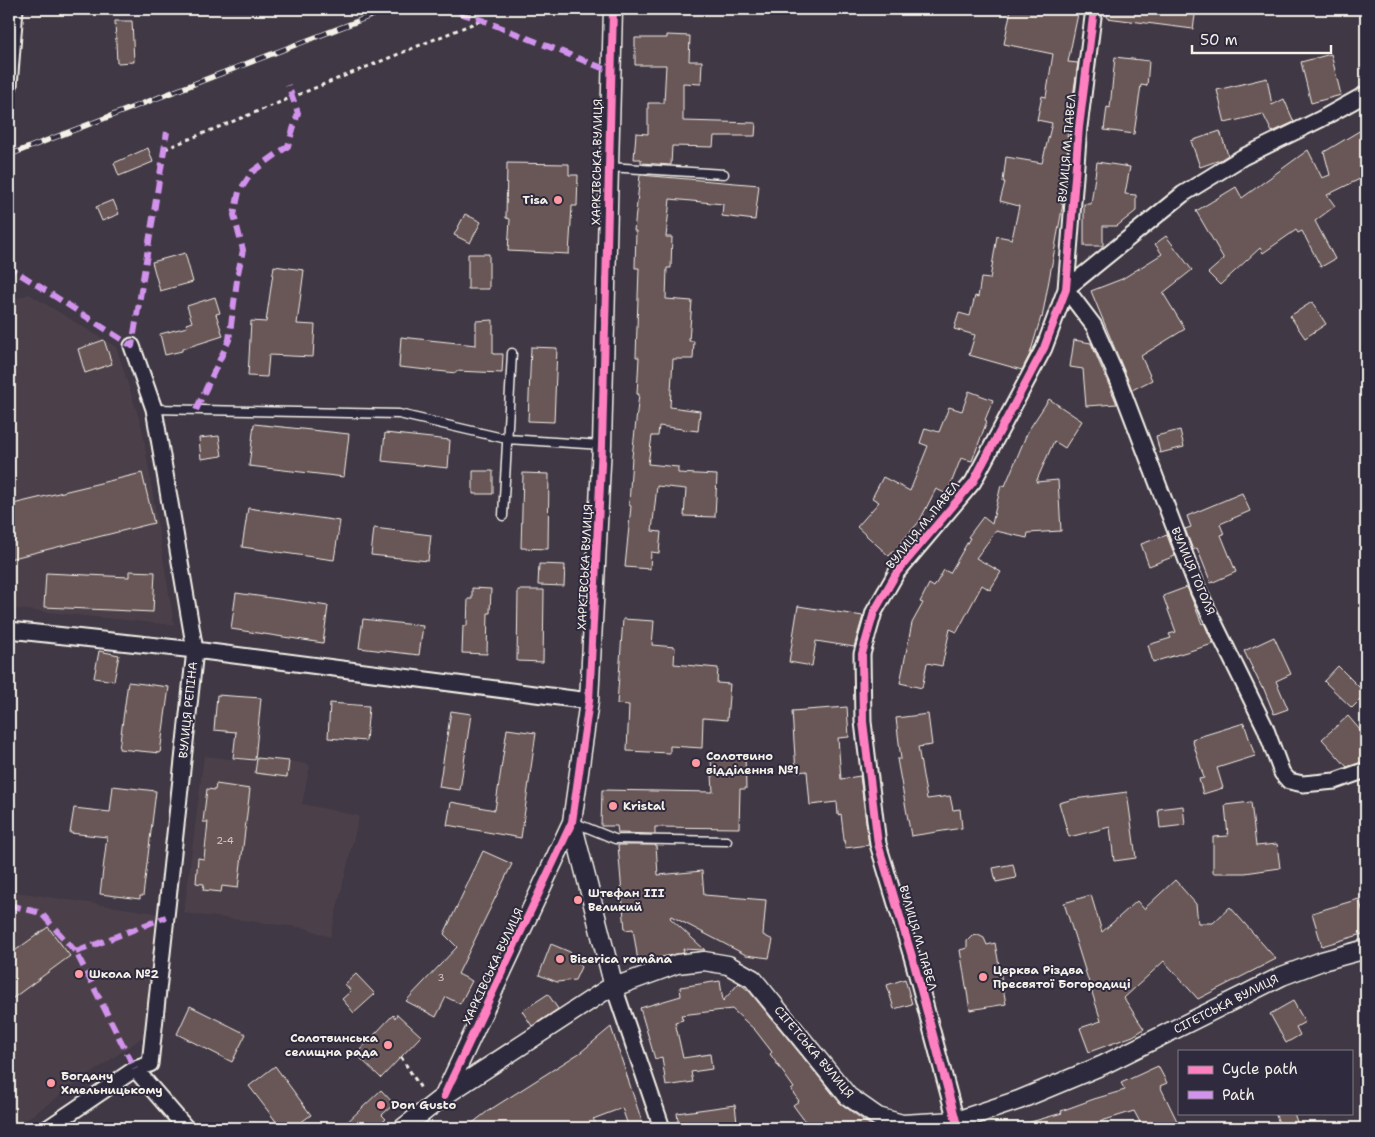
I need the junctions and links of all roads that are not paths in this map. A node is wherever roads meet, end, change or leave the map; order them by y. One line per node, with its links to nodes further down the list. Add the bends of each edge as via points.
1 (15, 9): 4 (street)
2 (613, 9): 6 (street, ХАРКІВСЬКА ВУЛИЦЯ)
3 (1094, 9): 8 (street, ВУЛИЦЯ М. ПАВЕЛ, via 1079,127)
4 (9, 86)
5 (1366, 94): 8 (street, via 1243,157 1183,194)
6 (608, 167): 7 (lane); 13 (street, ХАРКІВСЬКА ВУЛИЦЯ)
7 (724, 174)
8 (1066, 289): 18 (street, ВУЛИЦЯ ГОГОЛЯ, via 1094,326 1119,382 1199,592 1261,719 1282,772 1290,781 1303,784 1335,781); 25 (street, ВУЛИЦЯ М. ПАВЕЛ, via 1044,348 973,482 897,572 874,612 862,654 864,722 878,844 913,960)
9 (132, 346): 11 (street, ВУЛИЦЯ РЕПІНА)
10 (512, 353): 12 (lane)
11 (154, 409): 12 (lane, via 399,414); 16 (street, ВУЛИЦЯ РЕПІНА)
12 (507, 439): 13 (lane); 14 (lane)
13 (602, 445): 17 (street, ХАРКІВСЬКА ВУЛИЦЯ)
14 (503, 516)
15 (9, 630): 16 (street)
16 (195, 650): 17 (street); 23 (street, ВУЛИЦЯ РЕПІНА, via 150,1064)
17 (589, 701): 19 (street, ХАРКІВСЬКА ВУЛИЦЯ)
18 (1366, 770)
19 (572, 822): 20 (lane, via 614,839); 22 (street, ХАРКІВСЬКА ВУЛИЦЯ); 24 (street, ХАРКІВСЬКА ВУЛИЦЯ)
20 (728, 841)
21 (1366, 949): 25 (street, СІГЕТСЬКА ВУЛИЦЯ, via 1282,976 1103,1066)
22 (614, 987): 24 (street, СІГЕТСЬКА ВУЛИЦЯ); 25 (street, СІГЕТСЬКА ВУЛИЦЯ, via 677,964 704,961 728,966 753,979 848,1096 878,1117 902,1124); 29 (street)
23 (135, 1069): 26 (street); 27 (street)
24 (444, 1096): 28 (street, СІГЕТСЬКА ВУЛИЦЯ)
25 (952, 1124)
26 (48, 1128)
27 (186, 1128)
28 (404, 1128)
29 (662, 1128)

